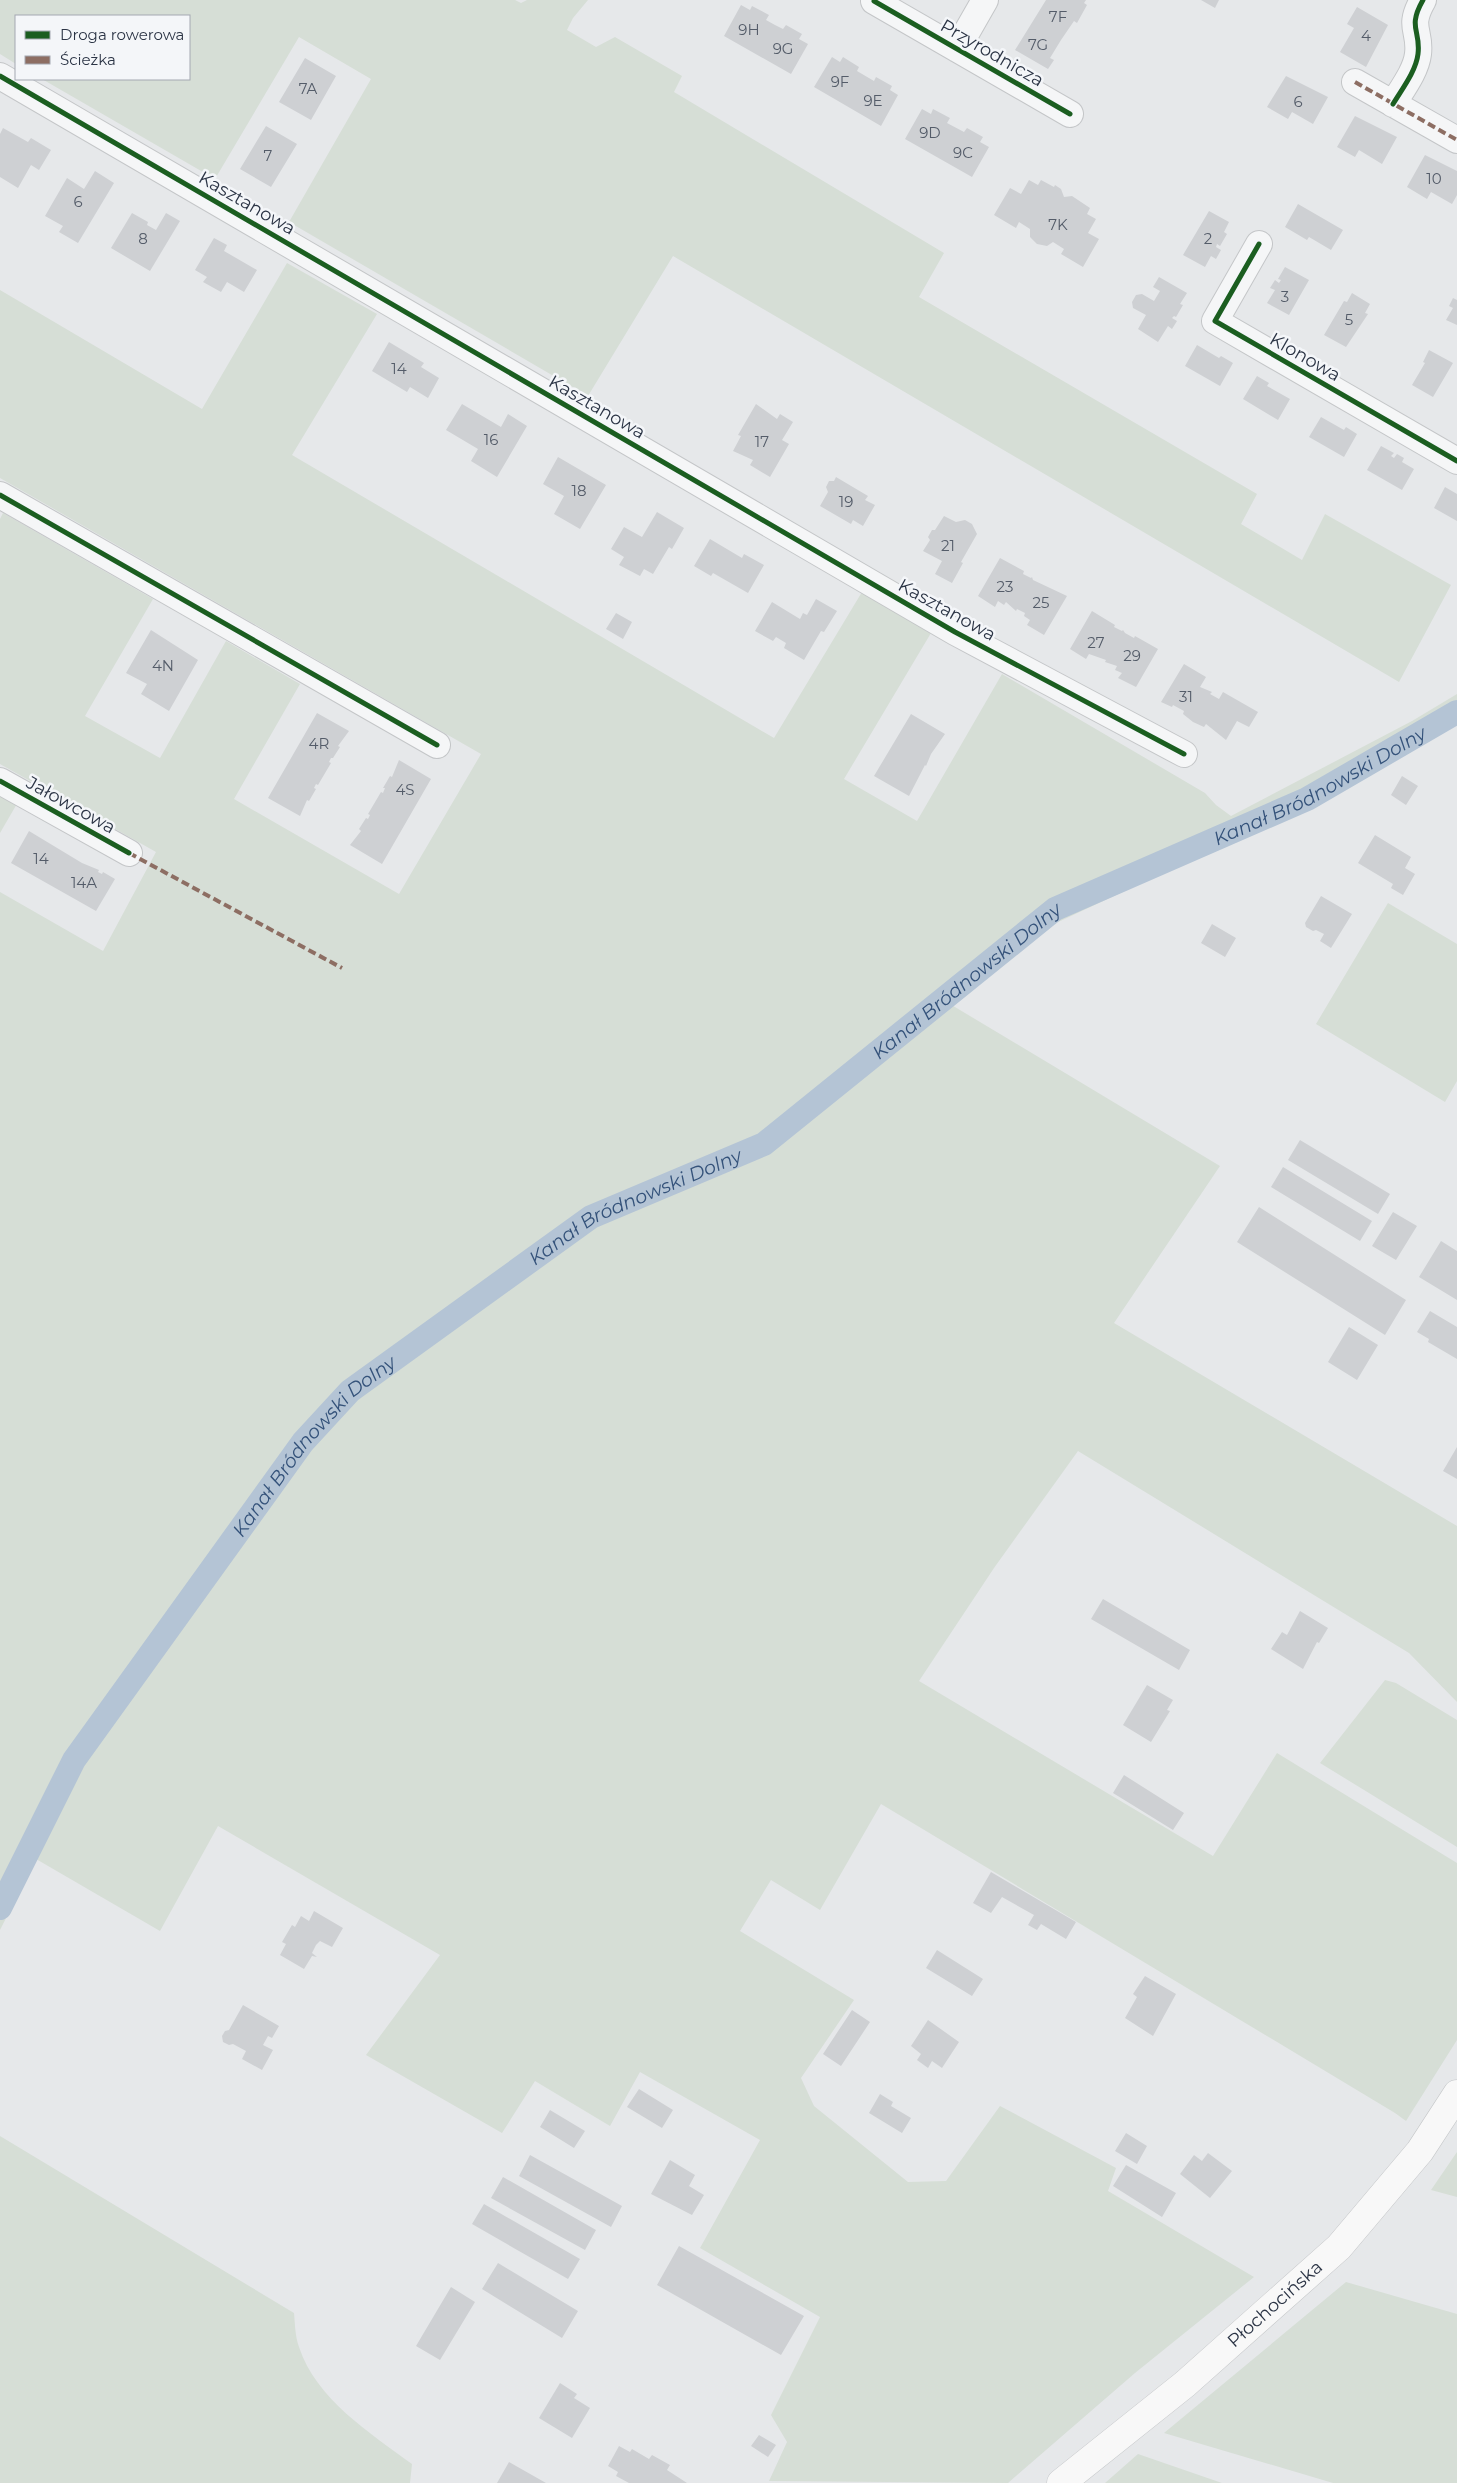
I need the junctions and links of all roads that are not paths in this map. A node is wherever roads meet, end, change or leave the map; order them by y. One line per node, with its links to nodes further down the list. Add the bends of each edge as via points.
1 (985, 0): 4 (street, Przyrodnicza)
2 (1423, 0): 7 (street, via 1414,22 1418,48 1416,62)
3 (874, 1): 4 (street, Przyrodnicza)
4 (957, 49): 8 (street, Przyrodnicza)
5 (0, 76): 14 (street, Kasztanowa, via 955,632)
6 (1355, 82): 7 (street)
7 (1393, 104): 9 (street)
8 (1070, 114)
9 (1457, 140)
10 (1259, 244): 11 (street, Klonowa, via 1215,322)
11 (1457, 461)
12 (0, 495): 13 (street)
13 (437, 745)
14 (1184, 754)
15 (0, 781): 16 (street, Jałowcowa)
16 (129, 853)
17 (1457, 2094): 18 (main road, Płochocińska, via 1420,2151 1340,2247 1184,2384)
18 (1061, 2483)

